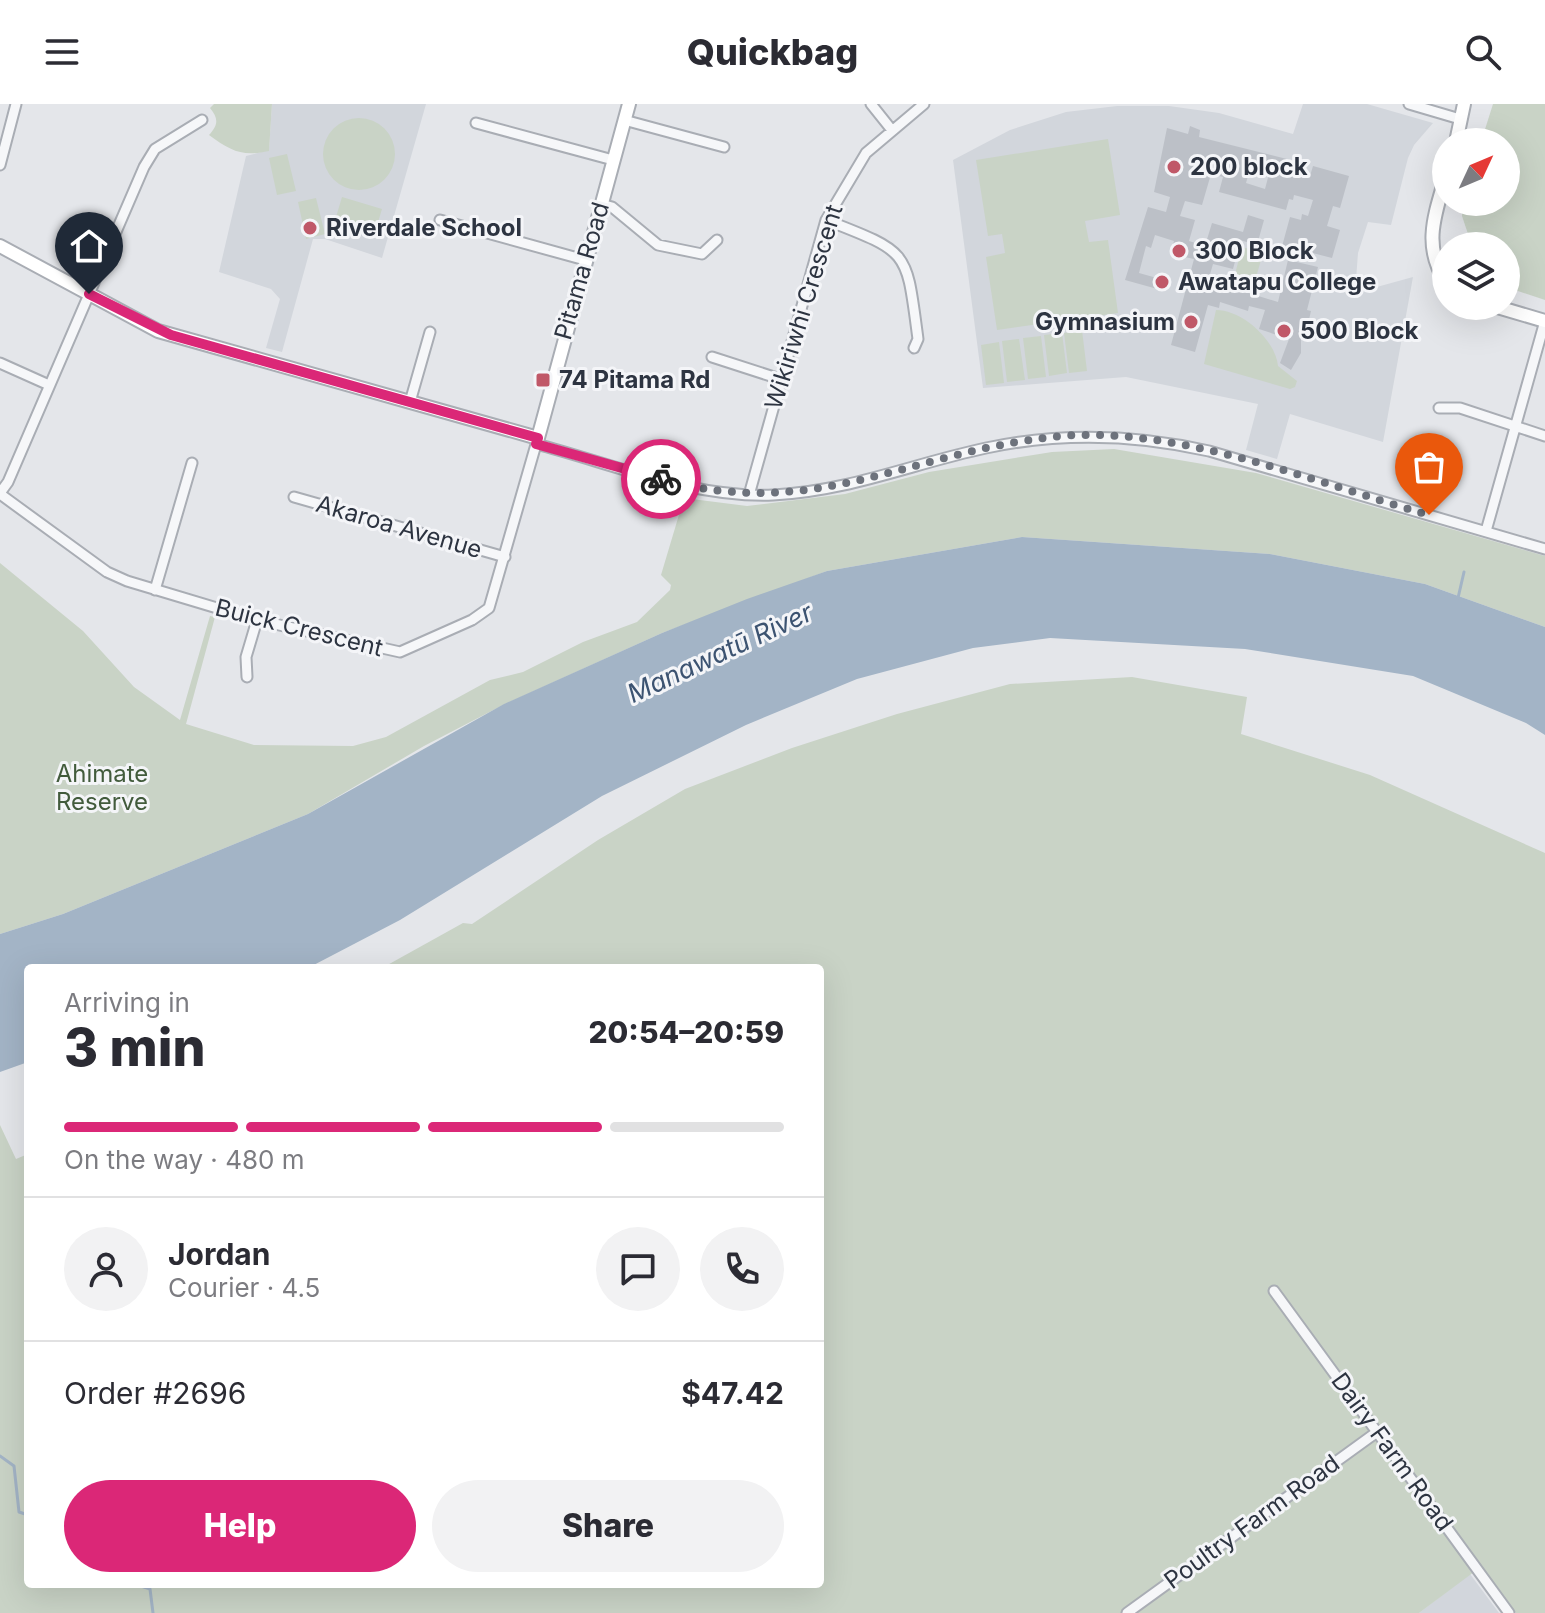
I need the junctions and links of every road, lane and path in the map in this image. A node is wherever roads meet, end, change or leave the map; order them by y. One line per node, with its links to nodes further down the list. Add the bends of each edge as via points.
1 (16, 104): 15 (street)
2 (629, 104): 9 (street, Pitama Road)
3 (871, 104): 12 (street)
4 (924, 104): 12 (street, Wikiriwhi Crescent)
5 (1409, 104): 7 (street)
6 (1464, 104): 7 (street)
7 (1460, 119): 11 (street)
8 (202, 120): 22 (street, via 155,149)
9 (624, 120): 13 (street); 14 (street, Pitama Road)
10 (476, 123): 14 (street)
11 (1458, 128)
12 (891, 129): 18 (street, Wikiriwhi Crescent, via 856,167)
13 (724, 147)
14 (613, 160): 16 (street, Pitama Road)
15 (0, 165)
16 (601, 204): 19 (street, via 658,245 702,254); 21 (street, Pitama Road)
17 (440, 220): 21 (street)
18 (826, 220): 26 (street, via 883,243 902,260 909,272 918,339); 29 (street, Wikiriwhi Crescent)
19 (717, 240)
20 (0, 246): 22 (street)
21 (585, 260): 35 (street, Pitama Road)
22 (89, 294): 30 (street); 31 (street, via 171,335)
23 (1520, 314): 24 (street)
24 (1545, 321): 33 (street)
25 (430, 332): 31 (street)
26 (914, 348)
27 (712, 357): 29 (street)
28 (0, 363): 30 (street)
29 (780, 379): 38 (street, Wikiriwhi Crescent)
30 (49, 385): 37 (street)
31 (410, 402): 35 (street)
32 (1439, 408): 33 (street, via 1460,408)
33 (1515, 425): 34 (street); 40 (street)
34 (1545, 436)
35 (537, 441): 38 (street, via 684,485); 42 (street, Buick Crescent)
36 (192, 463): 43 (street)
37 (0, 494): 43 (street, Buick Crescent, via 107,572)
38 (749, 495): 40 (street, via 849,484 1053,436 1114,436 1209,451)
39 (294, 497): 42 (street, Akaroa Avenue)
40 (1486, 531): 41 (street)
41 (1545, 549)
42 (505, 557): 44 (street, Buick Crescent, via 487,612 405,651)
43 (155, 590): 44 (street, Buick Crescent)
44 (257, 620): 45 (street, via 246,657)
45 (247, 677)
46 (1274, 1291): 47 (street, Dairy Farm Road)
47 (1377, 1432): 48 (street, Poultry Farm Road); 49 (street, Dairy Farm Road)
48 (1127, 1613)
49 (1509, 1613)

